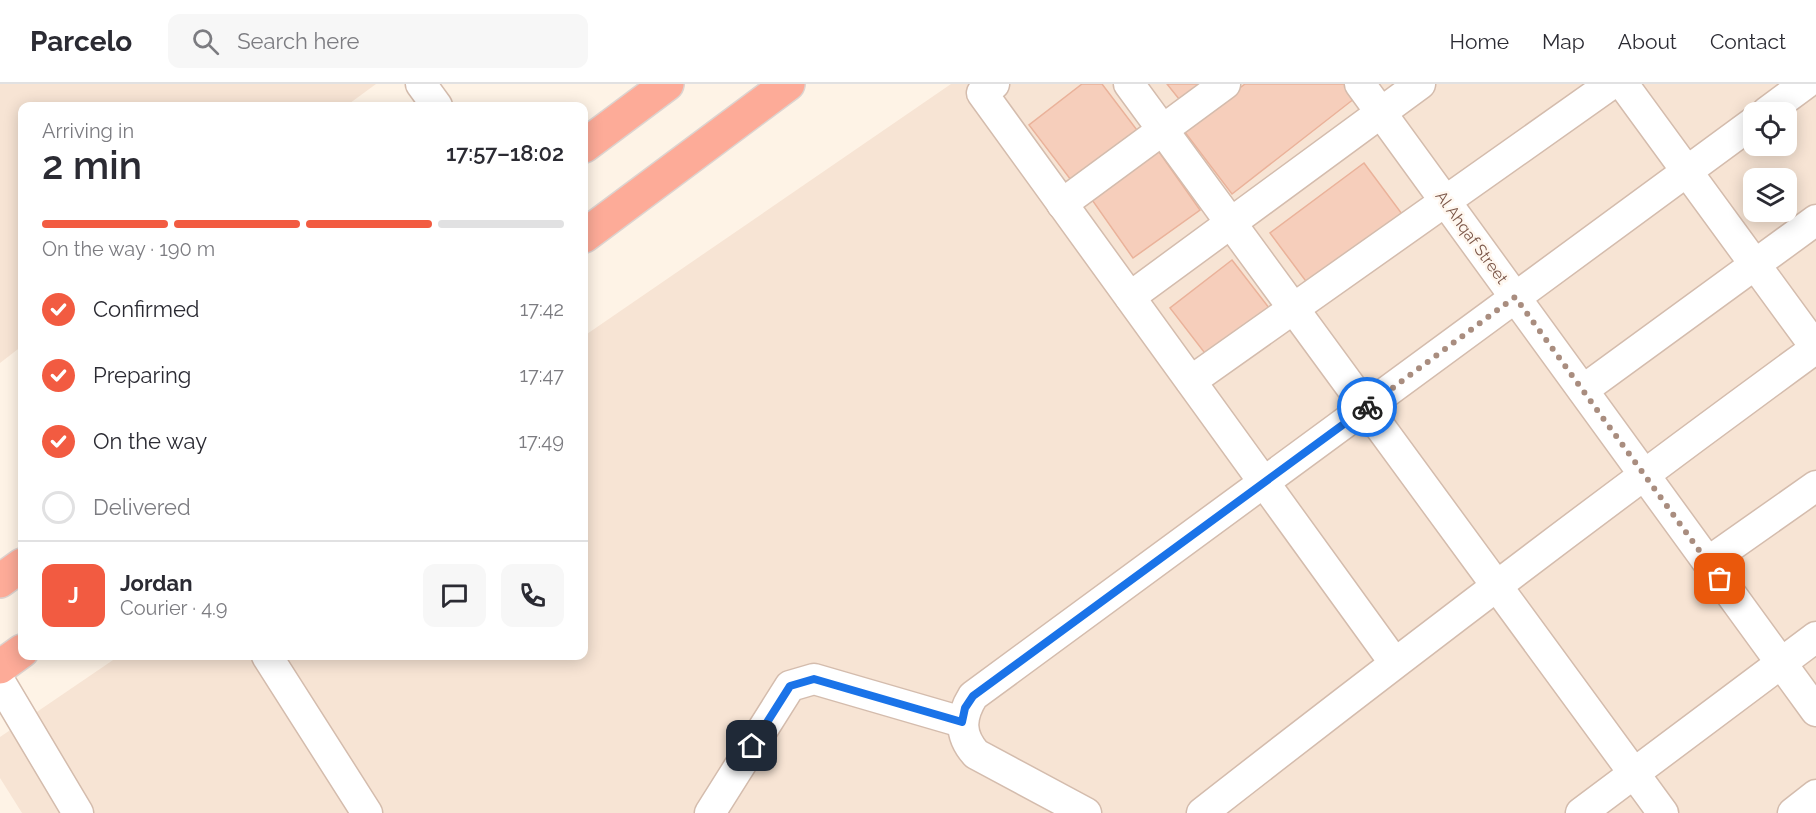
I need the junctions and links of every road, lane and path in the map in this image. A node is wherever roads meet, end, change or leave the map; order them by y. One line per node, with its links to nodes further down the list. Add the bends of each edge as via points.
1 (421, 84): 12 (street)
2 (667, 84): 17 (highway)
3 (788, 84): 23 (highway)
4 (994, 84): 20 (street, via 982,93)
5 (1129, 84): 15 (street)
6 (1225, 84): 15 (street)
7 (1360, 84): 14 (street, Al Ahqaf Street)
8 (1420, 84): 14 (street)
9 (1611, 84): 19 (street)
10 (1623, 84): 18 (street)
11 (1805, 84): 13 (street)
12 (434, 102)
13 (1781, 102)
14 (1381, 112): 19 (street, Al Ahqaf Street); 22 (street)
15 (1162, 130): 20 (street); 22 (street)
16 (1743, 130): 18 (street)
17 (588, 143)
18 (1687, 171): 24 (street); 26 (street)
19 (1445, 201): 26 (street, Al Ahqaf Street); 27 (street)
20 (1062, 204): 25 (street)
21 (1816, 220): 24 (street)
22 (1231, 223): 25 (street); 27 (street)
23 (588, 233)
24 (1755, 264): 28 (street); 30 (street)
25 (1130, 297): 29 (street)
26 (1515, 297): 30 (street, Al Ahqaf Street); 31 (street)
27 (1294, 309): 29 (street); 31 (street)
28 (1816, 348): 32 (street)
29 (1191, 381): 33 (street)
30 (1583, 390): 32 (street, Al Ahqaf Street)
31 (1366, 408): 33 (street); 38 (street)
32 (1644, 474): 35 (street, Al Ahqaf Street); 38 (street)
33 (1264, 483): 42 (street); 47 (street, via 973,696)
34 (1816, 486): 35 (street)
35 (1708, 562): 43 (street, Al Ahqaf Street)
36 (18, 568): 37 (highway)
37 (0, 581)
38 (1496, 585): 42 (street); 48 (street)
39 (1816, 637): 43 (street)
40 (18, 654): 44 (highway)
41 (270, 660): 51 (street)
42 (1394, 662): 54 (street)
43 (1781, 663): 46 (street, Al Ahqaf Street); 48 (street)
44 (0, 667)
45 (0, 682): 50 (street)
46 (1816, 711)
47 (962, 722): 52 (street, via 814,679 800,681 790,686); 53 (street, via 968,745 976,754)
48 (1634, 773): 55 (street); 56 (street)
49 (1816, 795): 57 (street)
50 (78, 813)
51 (367, 813)
52 (710, 813)
53 (1086, 813)
54 (1202, 813)
55 (1581, 813)
56 (1663, 813)
57 (1793, 813)

